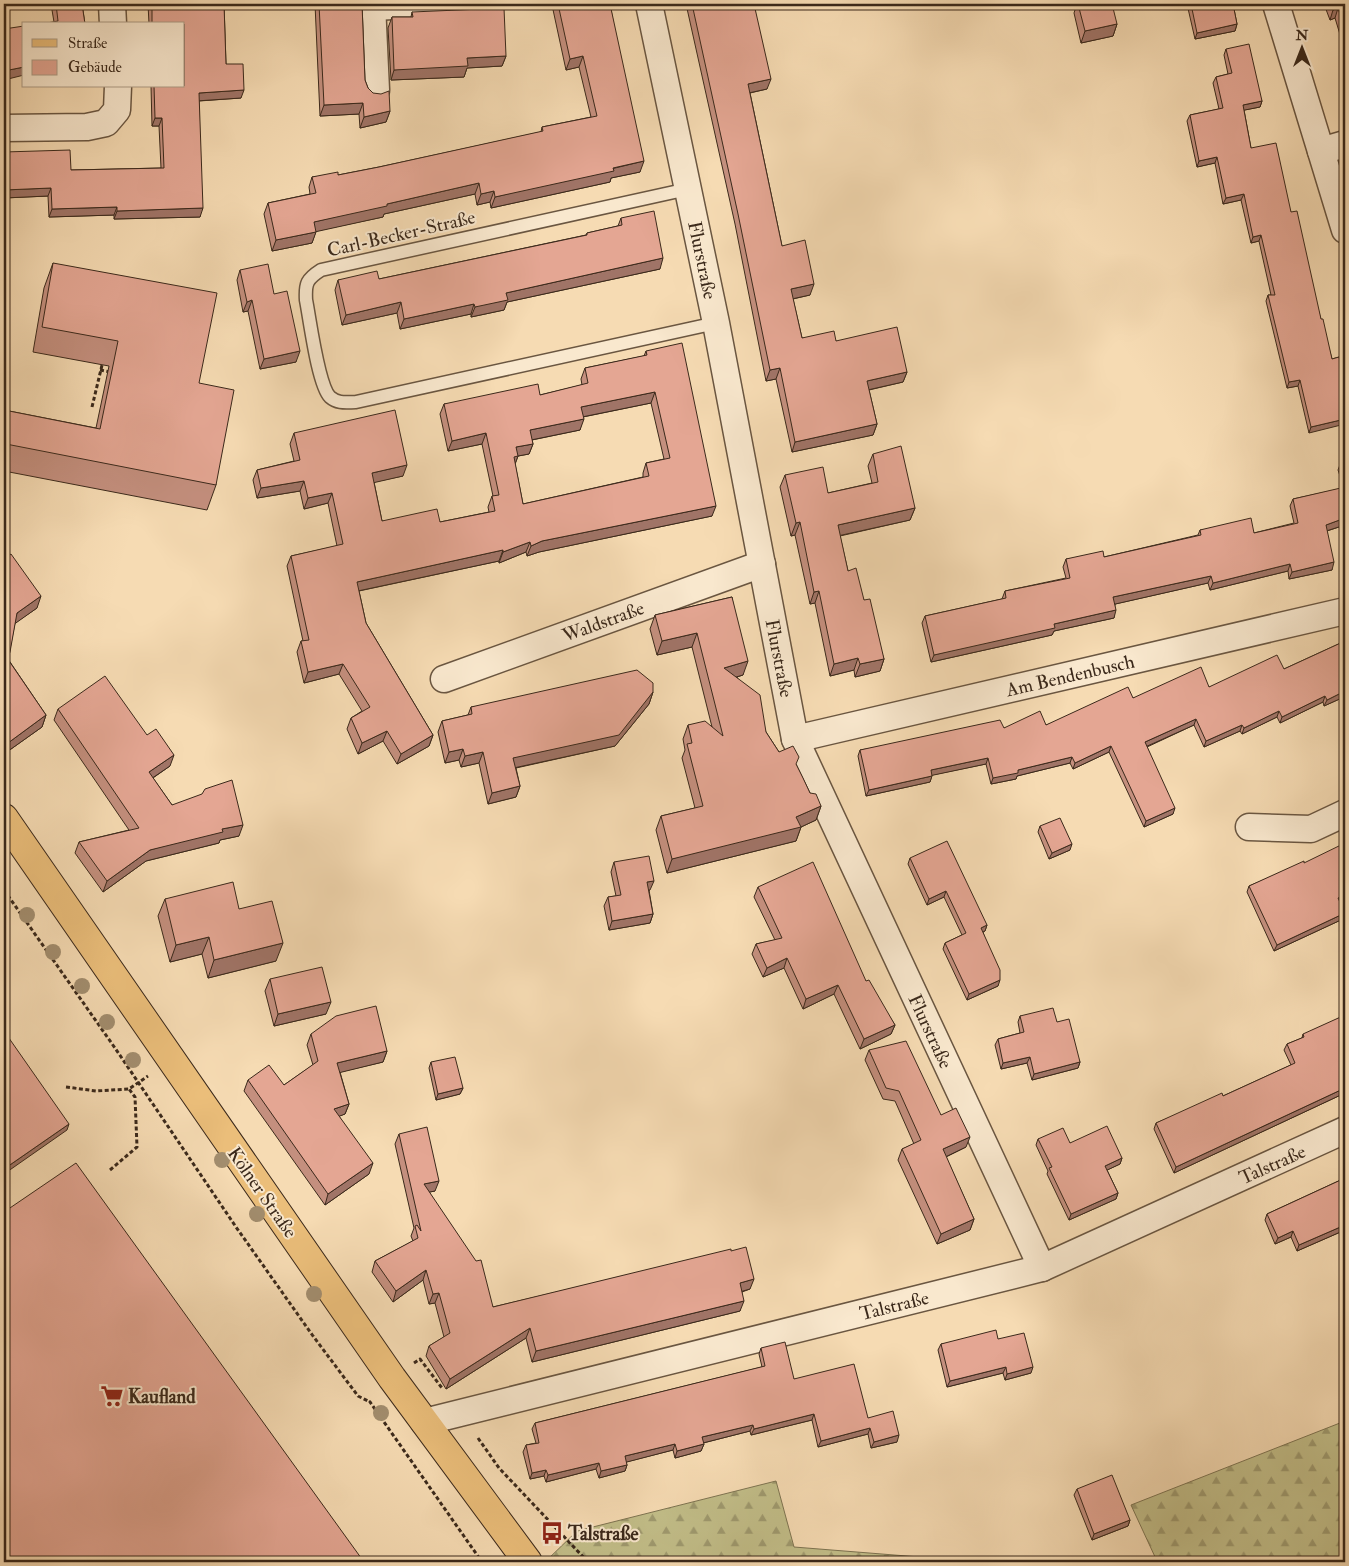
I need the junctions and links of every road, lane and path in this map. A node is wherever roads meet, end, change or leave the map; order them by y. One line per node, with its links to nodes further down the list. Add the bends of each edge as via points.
1 (112, 4): 6 (street)
2 (437, 4): 5 (street)
3 (649, 4): 11 (street, Flurstraße)
4 (1276, 4): 10 (street)
5 (372, 6): 8 (street)
6 (113, 22)
7 (118, 88): 9 (street, via 117,110 106,123)
8 (376, 90)
9 (4, 128)
10 (1333, 147): 12 (street)
11 (688, 189): 13 (street, Flurstraße); 13 (lane, Carl-Becker-Straße, via 322,270 310,277 305,288 323,384 330,396 339,402 356,402)
12 (1345, 230)
13 (716, 323): 18 (street, Flurstraße)
14 (105, 352): 15 (path)
15 (100, 370): 16 (path); 17 (path)
16 (110, 372)
17 (92, 407)
18 (762, 564): 20 (street, Waldstraße); 21 (street, Flurstraße)
19 (1345, 611): 21 (street, Am Bendenbusch)
20 (444, 679)
21 (796, 739): 29 (street, Flurstraße)
22 (1345, 813): 24 (street, via 1311,829)
23 (4, 818): 30 (main road, Kölner Straße)
24 (1249, 827)
25 (4, 890): 31 (path, via 302,1320 358,1396)
26 (66, 1087): 28 (path, via 96,1091 129,1089 135,1098 137,1147)
27 (1345, 1130): 29 (street, Talstraße)
28 (110, 1170)
29 (1042, 1268): 32 (street, Talstraße)
30 (392, 1378): 31 (path); 32 (path, via 420,1359); 33 (main road, Kölner Straße)
31 (370, 1402): 34 (path)
32 (460, 1413): 33 (street, Talstraße); 36 (path, via 499,1468)
33 (424, 1422): 35 (main road, Kölner Straße)
34 (482, 1562)
35 (528, 1562)
36 (588, 1562)

